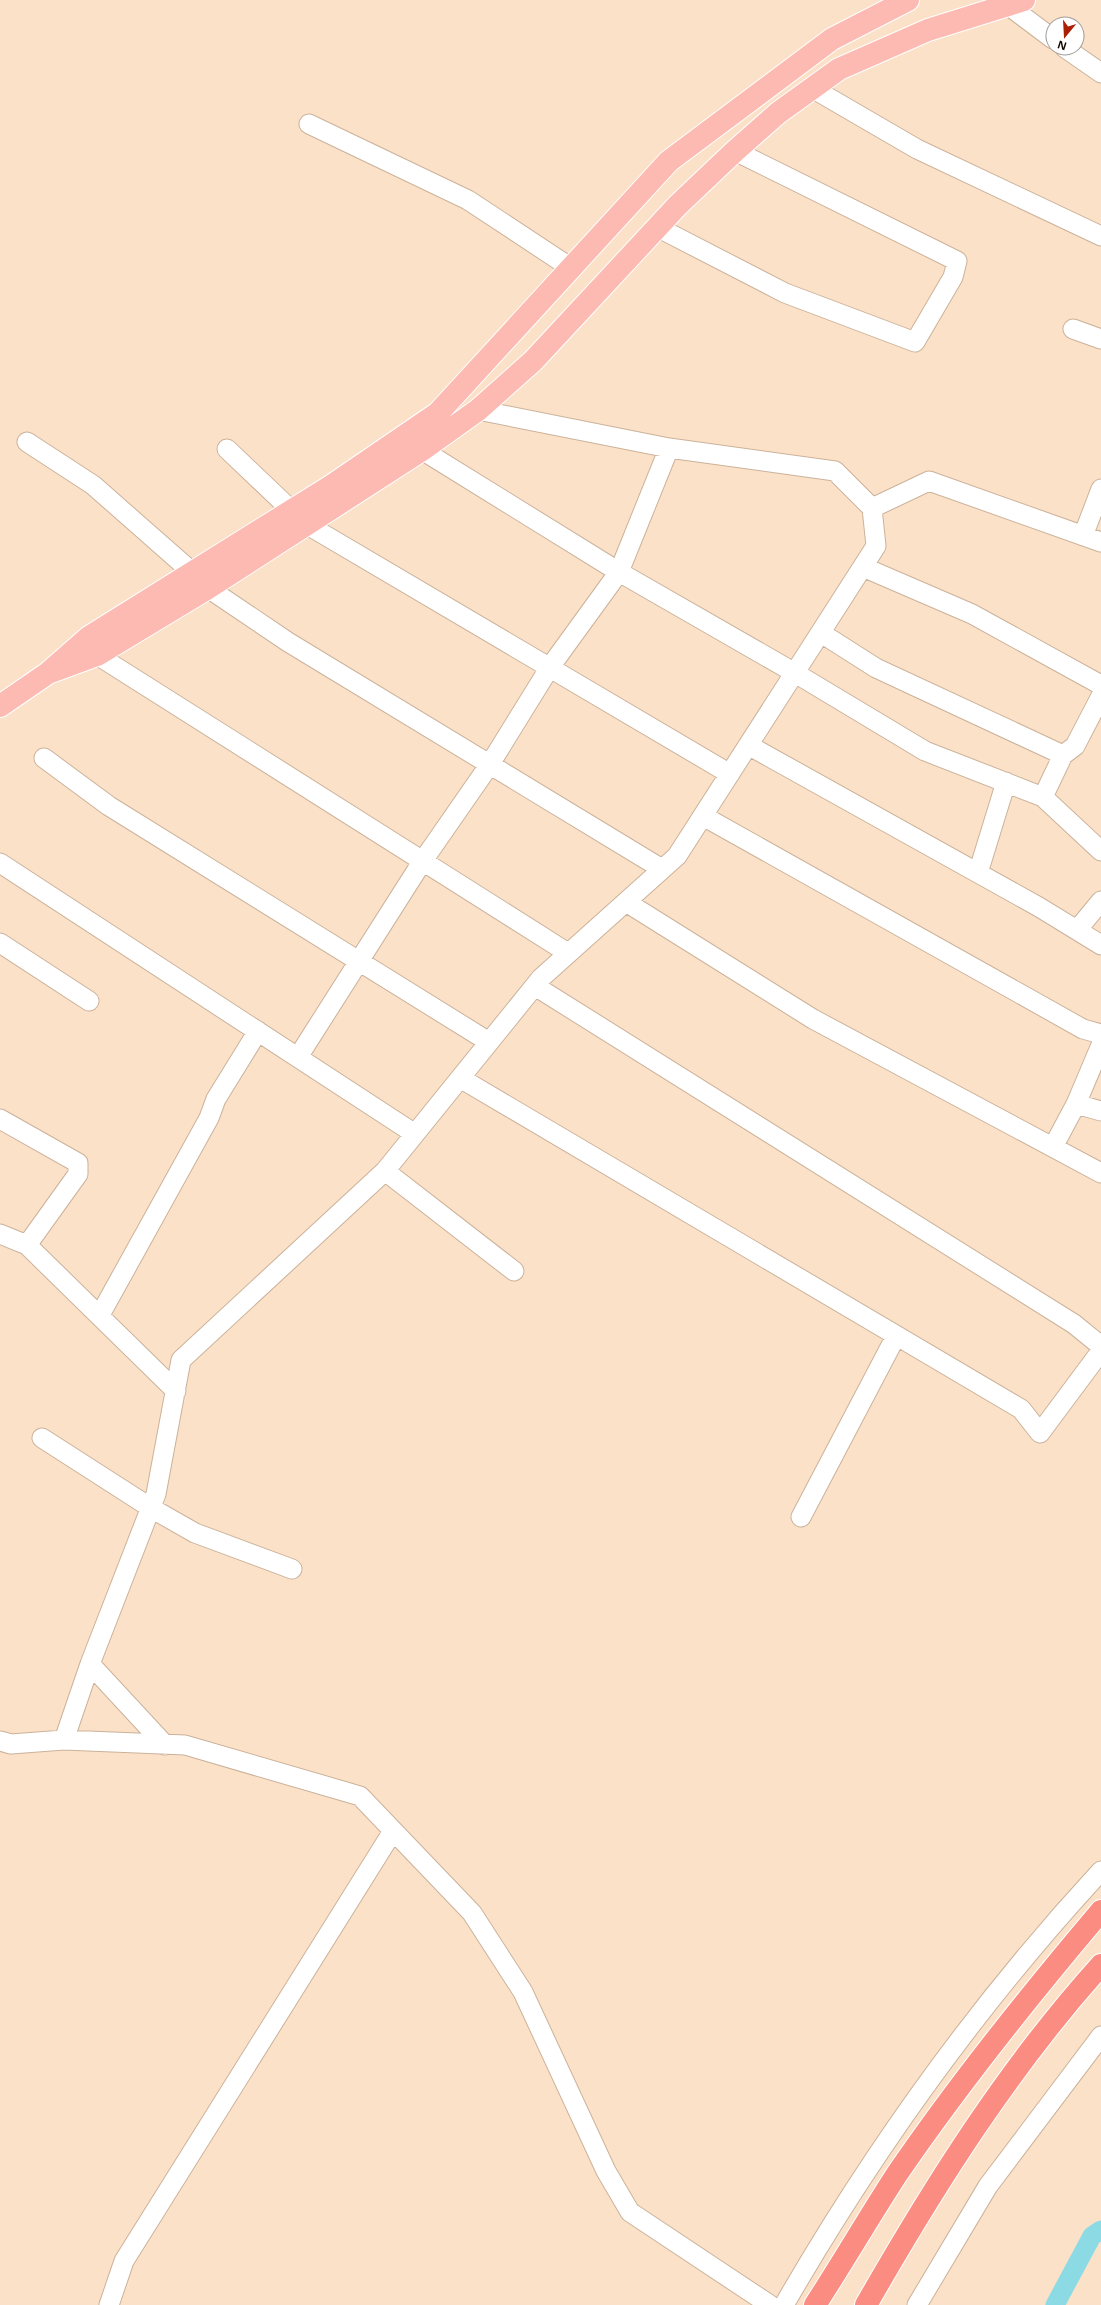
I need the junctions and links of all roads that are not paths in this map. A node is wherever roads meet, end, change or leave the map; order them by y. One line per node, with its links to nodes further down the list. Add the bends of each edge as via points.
1 (908, 0): 11 (main road, via 832,39 669,161)
2 (1016, 3): 3 (street); 6 (main road, via 928,30 839,69)
3 (1045, 31)
4 (1077, 56): 5 (street)
5 (1101, 73)
6 (812, 88): 8 (main road, via 778,112); 10 (street, via 917,149)
7 (309, 124): 11 (street, via 468,200)
8 (735, 151): 9 (main road); 9 (street, via 957,261 954,277 915,342 784,293)
9 (657, 227): 14 (main road, via 533,361)
10 (1101, 236)
11 (571, 268): 21 (main road, via 438,413 331,486)
12 (1073, 329): 13 (street)
13 (1101, 339)
14 (478, 410): 17 (street); 18 (main road)
15 (27, 442): 26 (street, via 93,485)
16 (227, 448): 21 (street)
17 (669, 448): 20 (street, via 835,471); 25 (street)
18 (422, 450): 21 (main road); 25 (street)
19 (1101, 488): 22 (street)
20 (872, 508): 22 (street, via 929,481); 24 (street, via 876,546)
21 (299, 517): 26 (main road); 29 (street)
22 (1083, 536): 23 (street)
23 (1101, 542)
24 (863, 567): 27 (street); 32 (street, via 972,614)
25 (619, 572): 29 (street); 31 (street)
26 (200, 581): 28 (main road); 30 (main road, via 89,637); 38 (street, via 288,642)
27 (821, 633): 31 (street); 36 (street, via 876,668)
28 (97, 655): 30 (main road); 44 (street)
29 (550, 667): 38 (street); 39 (street)
30 (48, 673): 34 (main road)
31 (795, 673): 35 (street); 40 (street, via 925,751)
32 (1101, 685)
33 (1101, 696): 36 (street, via 1075,746)
34 (0, 706)
35 (748, 745): 39 (street); 47 (street)
36 (1063, 755): 41 (street)
37 (44, 758): 54 (street, via 109,806)
38 (490, 764): 44 (street); 46 (street)
39 (730, 774): 42 (street)
40 (1006, 782): 41 (street); 47 (street)
41 (1043, 797): 43 (street)
42 (703, 816): 46 (street, via 677,856); 58 (street, via 1083,1029)
43 (1101, 851)
44 (422, 862): 53 (street); 54 (street)
45 (0, 863): 57 (street)
46 (662, 869): 49 (street)
47 (978, 873): 50 (street)
48 (1101, 901): 50 (street)
49 (626, 902): 53 (street); 67 (street, via 813,1018)
50 (1077, 930): 52 (street)
51 (0, 943): 56 (street)
52 (1101, 945)
53 (568, 953): 55 (street)
54 (358, 960): 59 (street); 61 (street)
55 (535, 986): 59 (street); 75 (street, via 1074,1324)
56 (89, 1000)
57 (258, 1031): 61 (street); 73 (street, via 216,1098 210,1118)
58 (1101, 1034)
59 (489, 1042): 62 (street)
60 (1101, 1045): 63 (street)
61 (298, 1057): 66 (street)
62 (460, 1078): 66 (street); 74 (street)
63 (1076, 1104): 64 (street); 67 (street)
64 (1101, 1111)
65 (0, 1119): 71 (street, via 78,1163 78,1174)
66 (415, 1134): 68 (street)
67 (1053, 1147): 69 (street)
68 (385, 1171): 72 (street); 77 (street, via 181,1360)
69 (1101, 1173)
70 (0, 1234): 71 (street)
71 (27, 1245): 73 (street)
72 (514, 1271)
73 (100, 1315): 77 (street)
74 (896, 1336): 76 (street, via 1021,1409 1040,1433); 80 (street)
75 (1101, 1346)
76 (1101, 1352)
77 (176, 1391): 79 (street)
78 (42, 1438): 79 (street)
79 (151, 1508): 81 (street, via 195,1533); 82 (street)
80 (801, 1517)
81 (292, 1569)
82 (90, 1664): 83 (street); 85 (street)
83 (64, 1740): 84 (street, via 11,1744); 85 (street)
84 (0, 1741)
85 (164, 1745): 86 (street, via 185,1746 360,1796)
86 (393, 1831): 91 (street, via 124,2260); 92 (street, via 472,1913 523,1992 606,2171 630,2212)
87 (1101, 1871): 93 (street, via 967,2029 872,2159)
88 (1101, 1911): 94 (highway, via 1021,2005 950,2100 897,2175)
89 (1101, 1965): 95 (highway, via 1071,1998 994,2100 907,2233)
90 (1101, 2036): 96 (street, via 988,2186)
91 (109, 2305)
92 (770, 2305)
93 (784, 2305)
94 (815, 2305)
95 (866, 2305)
96 (917, 2305)

